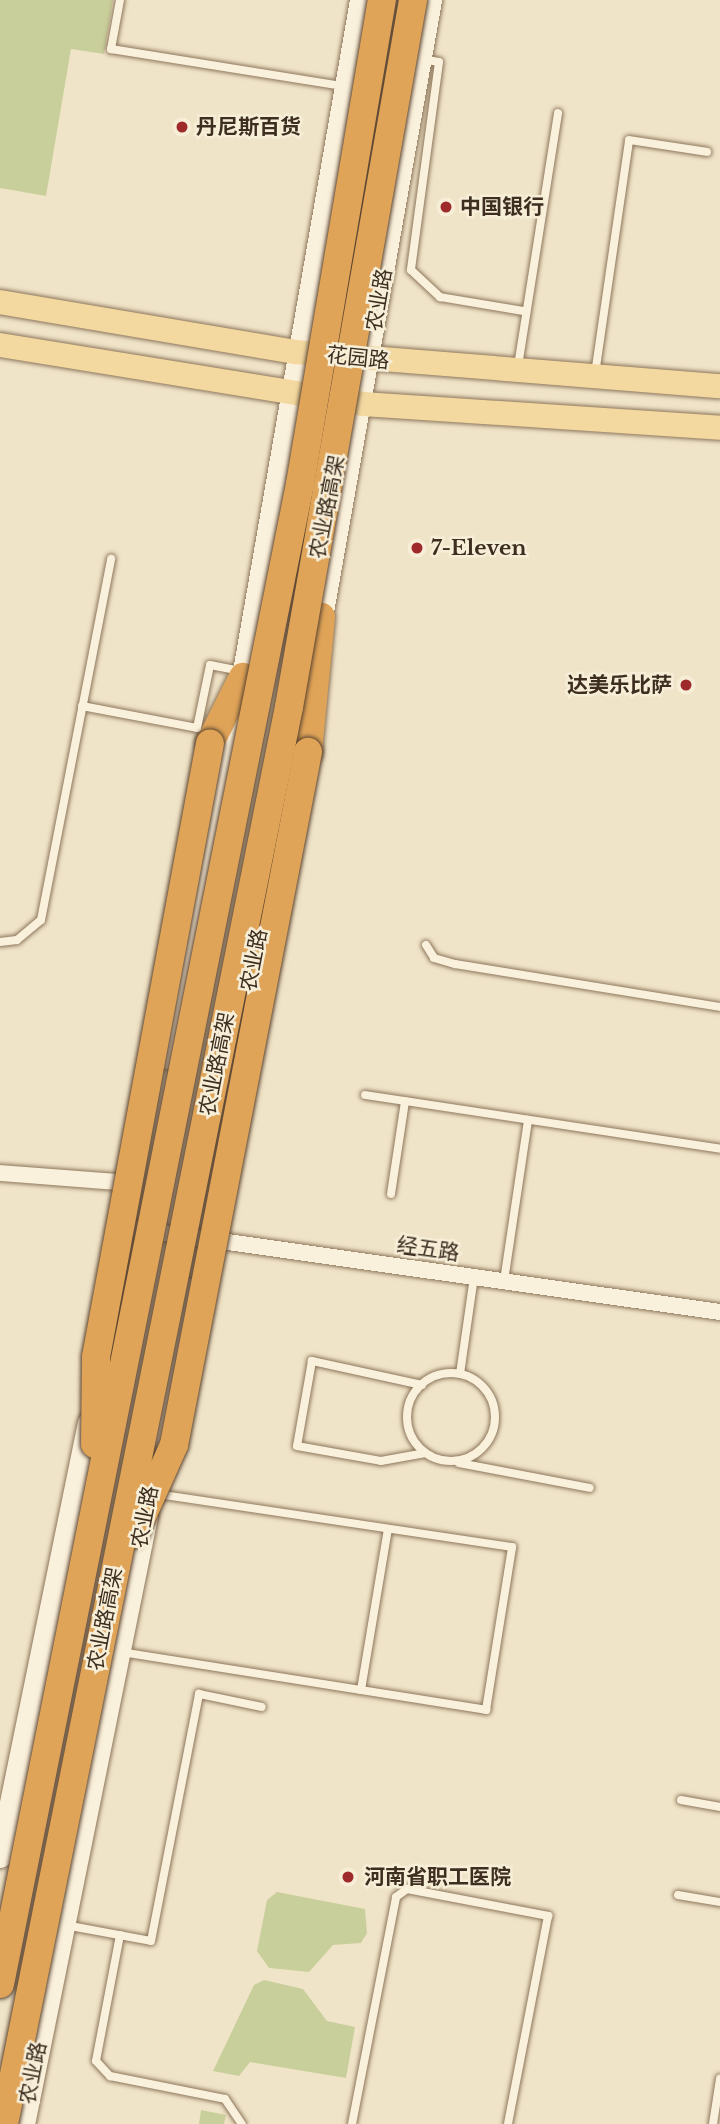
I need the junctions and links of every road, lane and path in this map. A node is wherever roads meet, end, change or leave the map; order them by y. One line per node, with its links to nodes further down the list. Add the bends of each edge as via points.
1 (120, 0): 7 (lane, via 111,49)
2 (361, 0): 7 (street)
3 (382, 0): 46 (highway, 农业路高架, bridge, via 300,484)
4 (413, 0): 48 (highway, 农业路高架, bridge, via 331,490)
5 (430, 0): 6 (street, 农业路)
6 (420, 58): 11 (lane, via 439,62 411,270 440,297); 14 (street, 农业路)
7 (346, 87): 13 (street)
8 (558, 113): 11 (lane)
9 (707, 152): 16 (lane, via 629,141)
10 (0, 302): 13 (main road, 花园路)
11 (524, 311): 15 (lane)
12 (0, 345): 18 (main road, 花园路)
13 (302, 352): 14 (main road, 花园路); 18 (street)
14 (369, 360): 15 (main road, 花园路); 19 (street, 农业路)
15 (518, 372): 16 (main road, 花园路)
16 (595, 377): 17 (main road, 花园路)
17 (720, 386)
18 (295, 394): 19 (main road, 花园路); 23 (street)
19 (363, 404): 20 (main road, 花园路); 22 (street, 农业路)
20 (720, 428)
21 (111, 559): 24 (lane)
22 (321, 617): 36 (street, 农业路); 48 (highway, bridge, via 308,752 174,1445)
23 (244, 674): 24 (lane, via 210,665 197,728); 33 (highway, bridge, via 210,743); 35 (street)
24 (82, 705): 25 (lane, via 41,920 17,940)
25 (0, 942)
26 (426, 946): 27 (lane, via 434,958 455,964)
27 (720, 1007)
28 (365, 1095): 29 (lane)
29 (405, 1101): 30 (lane); 34 (lane)
30 (528, 1120): 31 (lane); 38 (lane)
31 (720, 1149)
32 (0, 1173): 33 (street)
33 (129, 1183): 46 (highway, bridge, via 96,1357)
34 (391, 1194)
35 (130, 1228): 36 (street, 经五路); 52 (street)
36 (200, 1238): 37 (street, 经五路); 45 (street, 农业路)
37 (474, 1277): 38 (street, 经五路); 40 (lane)
38 (504, 1282): 39 (street, 经五路)
39 (720, 1312)
40 (460, 1374): 41 (lane, via 435,1376); 43 (lane, via 487,1392 495,1424 486,1445)
41 (422, 1385): 42 (lane, via 407,1416 411,1437); 42 (lane, via 312,1361 297,1446 381,1461)
42 (425, 1453): 43 (lane)
43 (456, 1462): 44 (lane)
44 (590, 1488)
45 (150, 1493): 47 (lane); 49 (street, 农业路)
46 (94, 1515): 60 (highway, 农业路高架, bridge)
47 (388, 1529): 50 (lane); 50 (lane, via 512,1547 486,1710)
48 (113, 1581): 62 (highway, 农业路高架, bridge)
49 (118, 1651): 50 (lane); 58 (street, 农业路)
50 (361, 1690)
51 (262, 1707): 59 (lane, via 199,1694 152,1941)
52 (6, 1797): 55 (street)
53 (681, 1800): 54 (lane)
54 (720, 1807)
55 (0, 1856)
56 (678, 1895): 57 (lane)
57 (720, 1902)
58 (62, 1924): 59 (lane); 63 (street, 农业路)
59 (120, 1935): 64 (lane, via 96,2061 110,2076 225,2099)
60 (0, 1984)
61 (720, 2080): 67 (lane)
62 (4, 2124)
63 (23, 2124)
64 (242, 2124)
65 (352, 2124): 66 (lane, via 396,1897 407,1889 548,1916)
66 (508, 2124)
67 (713, 2124)

